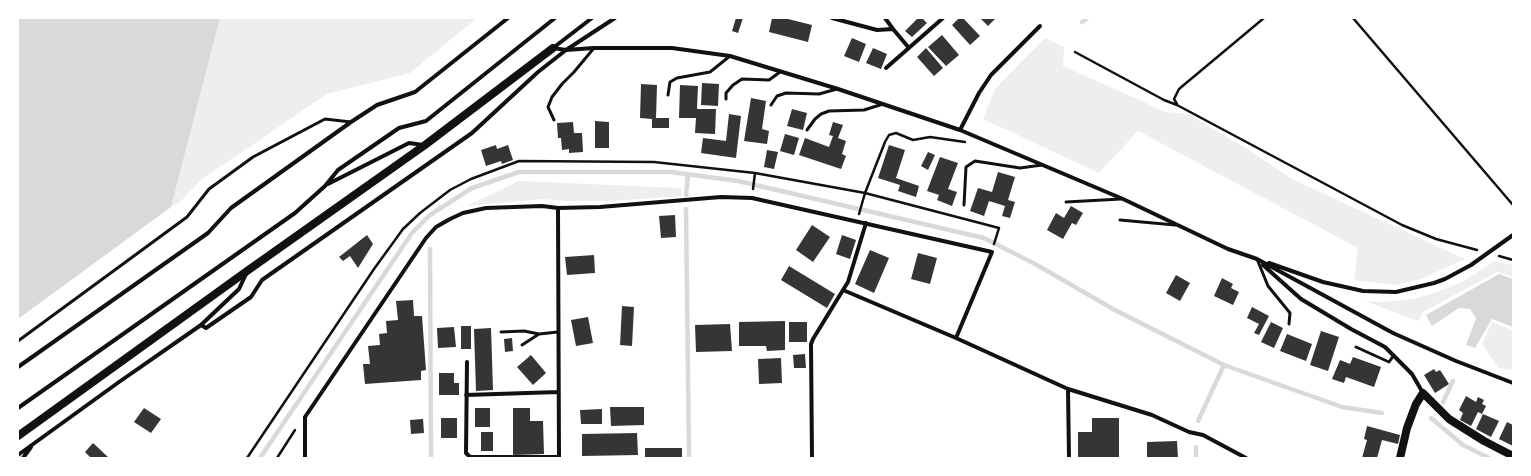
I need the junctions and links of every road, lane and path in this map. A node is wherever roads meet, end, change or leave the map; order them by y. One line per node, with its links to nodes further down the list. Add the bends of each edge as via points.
1 (508, 18): 27 (street, via 415,92 377,104)
2 (555, 18): 34 (street, via 426,121 399,128 338,170)
3 (592, 18): 12 (street)
4 (615, 18): 15 (street)
5 (832, 18): 11 (street, via 877,30)
6 (885, 18): 11 (street)
7 (943, 18): 14 (street)
8 (1264, 18): 25 (path, via 1179,89 1174,99)
9 (1353, 18): 40 (path)
10 (1040, 26): 29 (street, via 992,75 979,93)
11 (894, 29): 14 (street)
12 (553, 48): 15 (street); 31 (main road)
13 (594, 48): 15 (street); 17 (street, via 672,48); 26 (lane, via 552,97 548,107)
14 (909, 48): 18 (street)
15 (566, 50): 53 (street, via 538,72 472,133 262,280 251,297 206,328)
16 (1075, 52): 25 (path)
17 (730, 56): 19 (street); 21 (lane, via 710,72 677,78 670,82)
18 (886, 68)
19 (782, 71): 20 (street); 22 (lane, via 769,80 742,79 726,93)
20 (838, 89): 23 (street); 24 (lane, via 819,94 786,93 777,96)
21 (668, 95)
22 (726, 100)
23 (883, 104): 28 (lane, via 864,110 825,112 815,119); 29 (street)
24 (771, 105)
25 (1177, 105): 48 (path, via 1402,225 1436,239)
26 (554, 120)
27 (351, 122): 59 (lane, via 325,119 253,157 209,189 187,217); 64 (street, via 231,208 208,233)
28 (807, 130)
29 (960, 130): 30 (street)
30 (977, 137): 32 (street); 35 (path, via 972,143 930,137 913,140 896,133 889,135)
31 (425, 146): 34 (street, via 409,143); 51 (main road)
32 (1044, 164): 37 (street); 39 (lane, via 1020,168 975,161 966,167)
33 (755, 173): 35 (path); 36 (path); 78 (path, via 654,162 519,161 471,179 450,190 420,212 403,229 374,268)
34 (325, 186): 70 (street, via 295,212)
35 (865, 193): 42 (path); 47 (path, via 999,228)
36 (752, 198): 41 (street, via 721,197); 42 (street)
37 (1123, 199): 38 (lane); 45 (street)
38 (1066, 202)
39 (964, 205)
40 (1513, 205)
41 (558, 208): 56 (street); 71 (street, via 486,208 463,213 436,228 426,238)
42 (858, 220): 44 (street)
43 (1120, 220): 45 (lane)
44 (866, 223): 47 (street); 52 (street, via 848,282)
45 (1177, 225): 49 (street, via 1228,249)
46 (1513, 235): 48 (street)
47 (992, 252): 58 (street)
48 (1488, 253): 49 (street, via 1445,279 1396,292 1363,292 1323,282); 50 (path)
49 (1257, 259): 54 (lane, via 1268,286 1290,313); 62 (street, via 1301,299); 65 (street, via 1393,333)
50 (1513, 260)
51 (247, 270): 53 (street, via 239,288); 72 (main road)
52 (843, 290): 58 (street); 81 (street, via 811,344)
53 (201, 324): 73 (street)
54 (1289, 324)
55 (501, 332): 57 (lane, via 524,331)
56 (558, 332): 57 (lane); 67 (street)
57 (539, 334): 60 (lane)
58 (956, 338): 66 (street)
59 (18, 341)
60 (522, 345)
61 (1356, 347): 62 (lane, via 1389,362)
62 (1394, 355): 68 (street, via 1412,374)
63 (466, 362): 69 (street)
64 (18, 367)
65 (1513, 383)
66 (1068, 389): 82 (street); 83 (street, via 1152,415 1189,432 1203,435)
67 (558, 392): 69 (street); 76 (street)
68 (1423, 393): 75 (main road, via 1449,419); 84 (main road, via 1407,428)
69 (466, 395): 76 (street, via 466,453 470,457)
70 (18, 408)
71 (305, 417): 79 (path); 80 (street)
72 (18, 436)
73 (35, 443): 74 (street); 77 (street)
74 (18, 455)
75 (1513, 456)
76 (559, 457)
77 (23, 458)
78 (247, 458)
79 (277, 458)
80 (305, 458)
81 (812, 458)
82 (1069, 458)
83 (1246, 458)
84 (1400, 458)

